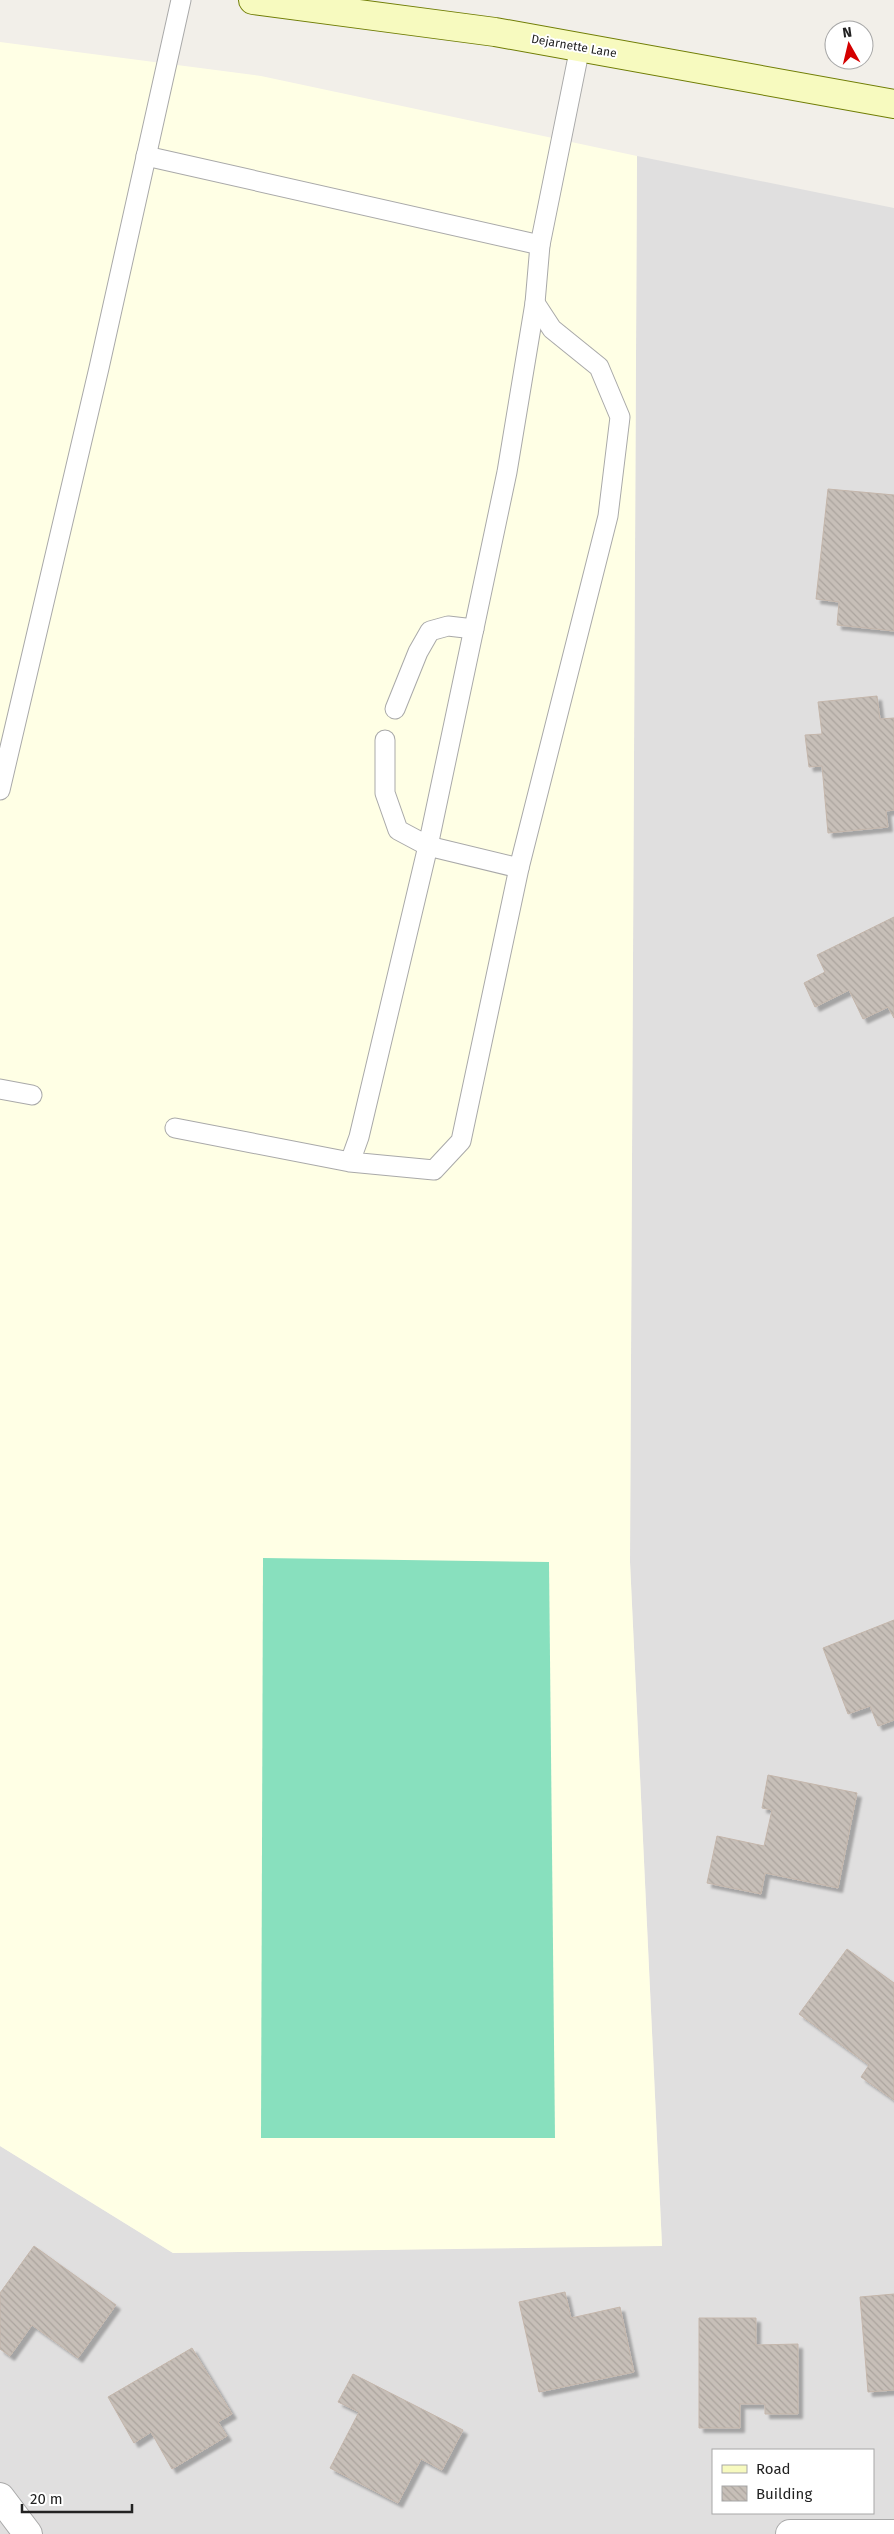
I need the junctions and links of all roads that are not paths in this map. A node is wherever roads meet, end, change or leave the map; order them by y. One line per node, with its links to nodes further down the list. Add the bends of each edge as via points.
1 (181, 0): 5 (lane)
2 (253, 0): 3 (main road, Dejarnette Lane, via 495,32)
3 (580, 48): 4 (main road, Dejarnette Lane); 6 (lane)
4 (894, 104)
5 (146, 156): 6 (lane); 11 (lane)
6 (540, 245): 7 (lane)
7 (535, 303): 8 (lane, via 507,472); 13 (lane, via 552,329 599,367 620,417 608,516)
8 (474, 629): 9 (lane, via 448,626 430,631); 12 (lane)
9 (395, 710)
10 (385, 740): 12 (lane, via 385,793 398,830)
11 (0, 790)
12 (428, 846): 13 (lane); 17 (lane, via 359,1137)
13 (518, 868): 17 (lane, via 461,1141 434,1170)
14 (0, 1089): 15 (lane)
15 (32, 1095)
16 (175, 1128): 17 (lane)
17 (350, 1162)
18 (0, 2497): 19 (street)
19 (28, 2534)
20 (790, 2534): 21 (street)
21 (894, 2534)

